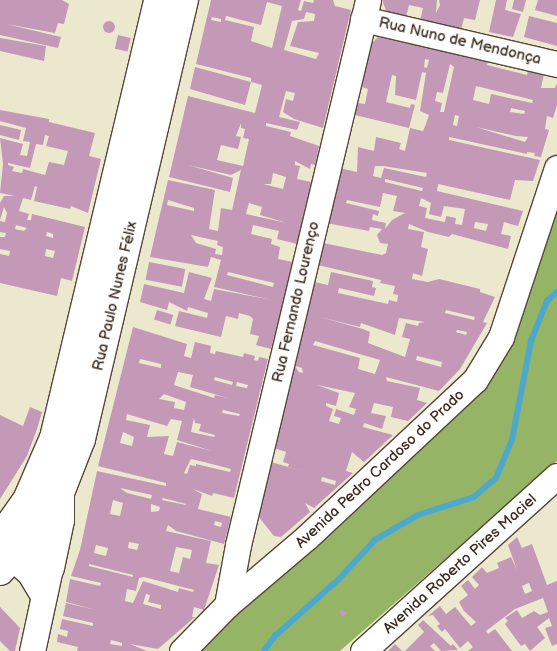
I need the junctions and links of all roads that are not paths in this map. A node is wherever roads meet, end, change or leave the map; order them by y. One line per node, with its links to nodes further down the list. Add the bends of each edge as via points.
1 (158, 0): 8 (main road, Rua Paulo Nunes Félix, via 63,406 42,470)
2 (184, 0): 7 (main road, Rua Paulo Nunes Félix, via 81,438)
3 (366, 9): 4 (street, Rua Nuno de Mendonça); 11 (street, Rua Fernando Lourenço, via 238,546)
4 (557, 64)
5 (557, 168): 11 (street, Avenida Pedro Cardoso do Prado, via 501,337 475,380 307,537)
6 (557, 476): 14 (street, Avenida Roberto Pires Maciel)
7 (60, 493): 8 (main road, Rua Paulo Nunes Félix); 9 (main road, via 61,514)
8 (7, 543): 9 (street, via 42,554); 10 (street)
9 (50, 568): 10 (street)
10 (42, 594): 12 (street)
11 (227, 606): 13 (street, Avenida Pedro Cardoso do Prado)
12 (32, 651)
13 (182, 651)
14 (363, 651)

